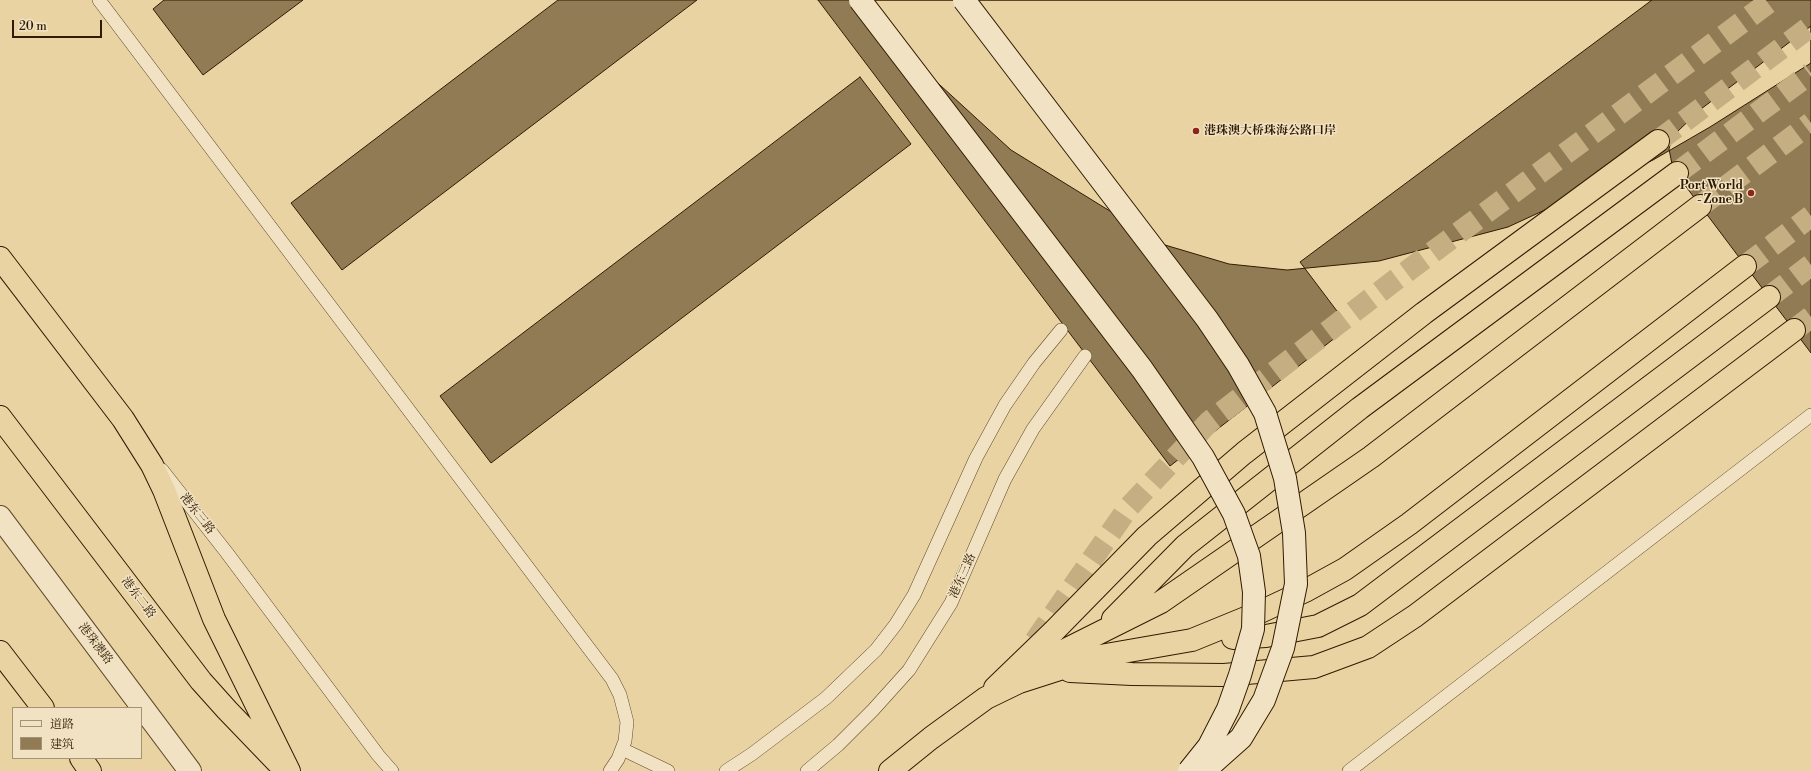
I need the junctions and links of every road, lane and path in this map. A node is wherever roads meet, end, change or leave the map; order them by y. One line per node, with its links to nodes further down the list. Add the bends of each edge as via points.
1 (99, 0): 25 (lane, via 612,679 620,695 627,722)
2 (860, 0): 38 (main road, bridge, via 1142,369 1203,457 1234,514 1248,556 1254,592 1253,629 1228,709 1209,746)
3 (964, 0): 39 (main road, bridge, via 1198,307 1238,365 1265,413 1283,471 1294,534 1296,584 1283,648 1264,700 1241,738)
4 (1658, 142): 23 (highway, via 1424,313 1244,454 1147,536)
5 (1677, 173): 19 (highway, via 1360,408 1185,546)
6 (1700, 206): 19 (highway, via 1371,457 1161,602)
7 (0, 258): 11 (highway, 港东三路)
8 (1745, 266): 20 (highway, via 1409,524 1345,569 1258,613)
9 (0, 281): 11 (highway)
10 (1769, 297): 20 (highway, via 1360,605 1318,626 1266,636)
11 (37, 307): 17 (highway, 港东三路)
12 (1061, 330): 35 (lane, via 1005,405 976,458 914,595 896,624 876,650 826,698)
13 (1794, 330): 22 (highway, via 1415,616 1368,647 1314,668 1224,675)
14 (1085, 356): 36 (lane, 港东三路, via 1033,429 1005,480 951,604 909,670 838,745)
15 (1811, 415): 40 (lane)
16 (0, 417): 30 (highway, 港东二路, via 201,681)
17 (123, 419): 26 (lane, 港东三路, via 227,552); 30 (highway, via 152,465 164,490 214,619)
18 (0, 517): 29 (main road, 港珠澳路)
19 (1101, 631): 23 (highway)
20 (1192, 640): 22 (highway, via 1100,656)
21 (0, 652): 24 (highway)
22 (1055, 670): 23 (highway, via 1019,682)
23 (986, 698): 37 (highway)
24 (41, 707)
25 (622, 749): 33 (lane); 34 (lane)
26 (378, 755): 31 (lane, 港东三路); 32 (lane)
27 (81, 759): 28 (highway)
28 (90, 771)
29 (190, 771)
30 (287, 771)
31 (392, 771)
32 (397, 771)
33 (610, 771)
34 (668, 771)
35 (726, 771)
36 (807, 771)
37 (890, 771)
38 (1189, 771)
39 (1204, 771)
40 (1349, 771)

